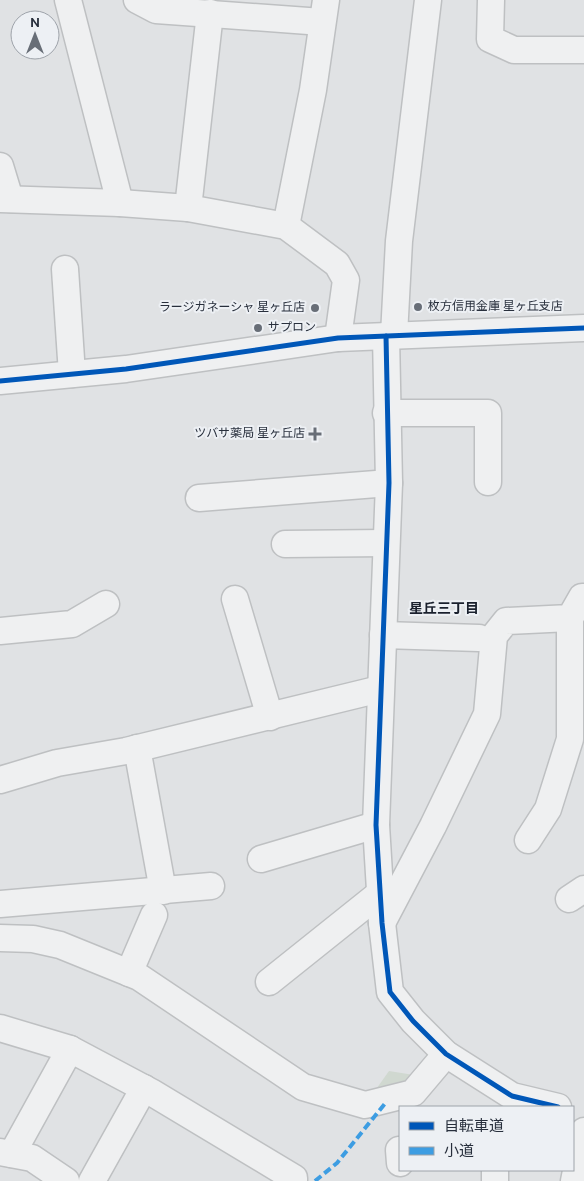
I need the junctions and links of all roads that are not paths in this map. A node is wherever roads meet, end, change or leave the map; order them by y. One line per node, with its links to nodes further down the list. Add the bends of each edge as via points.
1 (68, 0): 10 (street)
2 (137, 0): 6 (street, via 156,10)
3 (428, 0): 15 (street)
4 (491, 0): 7 (street, via 490,39 514,50)
5 (324, 11): 6 (street); 12 (street, via 313,90)
6 (210, 13): 11 (street)
7 (584, 50)
8 (0, 166): 9 (street)
9 (5, 199): 10 (street)
10 (120, 203): 11 (street)
11 (188, 208): 12 (street)
12 (286, 226): 16 (street, via 337,264 346,280)
13 (65, 269): 17 (street)
14 (584, 328): 15 (street)
15 (390, 336): 16 (street); 19 (street)
16 (338, 338): 17 (street)
17 (72, 374): 18 (street)
18 (0, 381)
19 (386, 413): 20 (street, via 488,413); 21 (street)
20 (488, 482)
21 (389, 483): 22 (street); 23 (street)
22 (199, 498)
23 (386, 543): 24 (street); 29 (street)
24 (285, 544)
25 (235, 599): 32 (street)
26 (106, 604): 28 (street, via 72,624)
27 (577, 607): 34 (street, via 570,739); 44 (street, via 506,621 494,636 488,714)
28 (0, 632)
29 (383, 635): 30 (street); 31 (street)
30 (479, 638)
31 (380, 689): 32 (street); 36 (street)
32 (270, 717): 33 (street)
33 (137, 748): 35 (street, via 57,763); 40 (street)
34 (574, 760): 37 (street)
35 (0, 780)
36 (376, 826): 38 (street); 41 (street)
37 (528, 840)
38 (261, 859)
39 (211, 886): 40 (street)
40 (163, 891): 42 (street)
41 (379, 894): 44 (street); 47 (street)
42 (0, 904)
43 (154, 915): 46 (street)
44 (382, 923): 50 (street, via 390,992)
45 (0, 938): 46 (street, via 33,939 60,945)
46 (129, 973): 50 (street, via 303,1087 365,1105 413,1093)
47 (269, 982)
48 (0, 1028): 49 (street)
49 (70, 1049): 51 (street); 55 (street)
50 (446, 1054): 52 (street)
51 (144, 1088): 57 (street); 58 (street, via 294,1178)
52 (510, 1102): 53 (street)
53 (548, 1106)
54 (584, 1131): 59 (street)
55 (6, 1153): 56 (street, via 32,1158)
56 (66, 1181)
57 (92, 1181)
58 (294, 1181)
59 (574, 1181)

